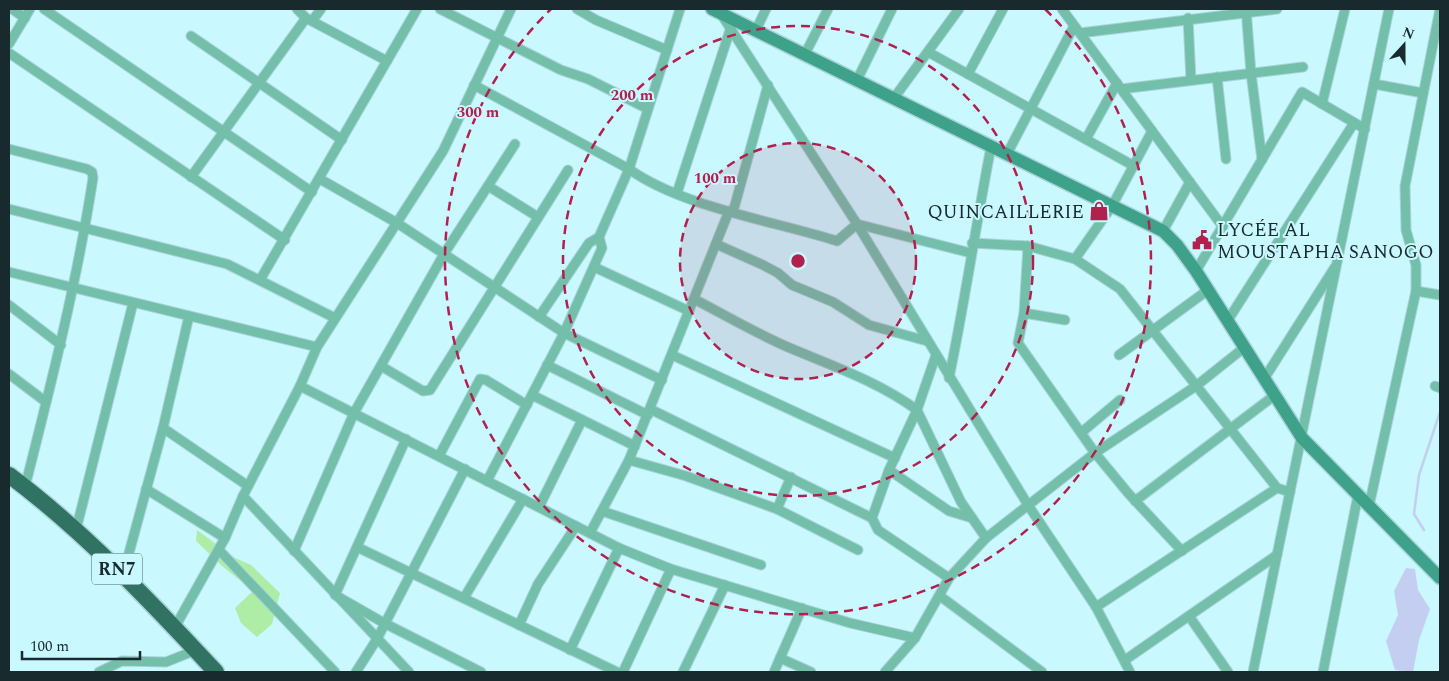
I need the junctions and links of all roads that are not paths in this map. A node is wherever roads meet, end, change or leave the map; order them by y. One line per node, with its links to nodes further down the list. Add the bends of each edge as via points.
1 (12, 9): 24 (street)
2 (30, 9): 24 (street)
3 (44, 9): 57 (street)
4 (297, 9): 26 (street)
5 (321, 9): 26 (street)
6 (417, 9): 37 (street)
7 (440, 9): 31 (street)
8 (511, 9): 31 (street)
9 (577, 9): 33 (street)
10 (680, 9): 33 (street)
11 (766, 9): 28 (street)
12 (828, 9): 36 (street)
13 (892, 9): 42 (street)
14 (959, 9): 34 (street)
15 (1003, 9): 40 (street)
16 (1062, 9): 29 (street)
17 (1277, 9): 22 (street)
18 (1345, 9): 51 (street)
19 (1389, 9): 45 (street)
20 (1440, 9): 49 (street)
21 (717, 10): 27 (street); 28 (street)
22 (1246, 10): 23 (street); 39 (street)
23 (1230, 11): 25 (street)
24 (25, 18): 32 (street)
25 (1188, 18): 29 (street); 43 (street)
26 (309, 19): 37 (street); 44 (street)
27 (731, 27): 46 (street); 74 (street)
28 (756, 30): 36 (street)
29 (1077, 30): 48 (street); 53 (street)
30 (191, 36): 44 (street)
31 (498, 36): 47 (street); 52 (street, via 562,70 588,79)
32 (9, 44)
33 (666, 50): 52 (street)
34 (928, 52): 40 (street); 50 (street)
35 (9, 53): 69 (street)
36 (805, 54): 42 (street)
37 (387, 61): 59 (street)
38 (1303, 67): 39 (street)
39 (1251, 73): 41 (street); 65 (street)
40 (968, 74): 53 (street)
41 (1217, 77): 43 (street); 64 (street)
42 (856, 80): 50 (street)
43 (1191, 80): 48 (street)
44 (260, 83): 57 (street); 59 (street)
45 (1374, 84): 49 (street); 55 (street)
46 (768, 85): 77 (street); 80 (street)
47 (474, 86): 67 (street); 79 (street, via 443,151)
48 (1119, 86): 56 (street); 58 (street)
49 (1423, 93): 100 (street, via 1405,186 1406,230 1416,265)
50 (894, 98): 61 (street)
51 (1322, 104): 54 (street); 65 (street, via 1302,92)
52 (648, 109): 67 (street)
53 (1031, 109): 58 (street); 63 (street)
54 (1354, 123): 55 (street); 111 (street)
55 (1365, 129): 92 (street)
56 (1152, 131): 66 (street); 71 (street)
57 (225, 132): 69 (street); 73 (street)
58 (1086, 139): 66 (street)
59 (342, 140): 70 (street)
60 (515, 144): 72 (street)
61 (991, 147): 63 (street); 86 (street)
62 (9, 149): 81 (street, via 92,172)
63 (1007, 154): 75 (street)
64 (1226, 159)
65 (1262, 160): 82 (street)
66 (1134, 166): 75 (street)
67 (629, 169): 74 (street, via 646,181); 84 (street)
68 (568, 170): 78 (street)
69 (191, 177): 85 (street)
70 (320, 179): 73 (street); 79 (street)
71 (1190, 182): 82 (street); 83 (street)
72 (488, 186): 78 (street); 90 (street)
73 (312, 192): 85 (street)
74 (677, 193): 77 (street)
75 (1112, 206): 83 (street); 91 (street)
76 (9, 208): 81 (street)
77 (731, 212): 80 (street, via 837,241); 87 (street)
78 (538, 217): 98 (street)
79 (397, 223): 90 (street); 109 (street)
80 (857, 224): 89 (street); 114 (street)
81 (86, 226): 96 (street, via 227,264); 97 (street)
82 (1223, 228): 94 (street)
83 (1163, 231): 94 (street)
84 (599, 237): 93 (street, via 602,248); 108 (street, via 589,242)
85 (285, 240): 96 (street)
86 (972, 243): 88 (street); 89 (street)
87 (716, 244): 102 (street); 114 (street, via 763,265 792,285 833,302 879,329)
88 (1028, 246): 91 (street); 106 (street)
89 (971, 253): 124 (street, via 968,285)
90 (444, 254): 98 (street); 122 (street)
91 (1075, 259): 112 (street, via 1120,289)
92 (1338, 262): 125 (street); 141 (street)
93 (594, 267): 105 (street); 113 (street)
94 (1196, 271): 99 (street)
95 (9, 272): 97 (street)
96 (260, 280): 109 (street)
97 (73, 287): 103 (street); 115 (street)
98 (494, 287): 108 (street); 122 (street, via 430,390 423,391)
99 (1208, 290): 111 (street); 112 (street)
100 (1416, 291): 101 (street); 163 (street)
101 (1440, 295)
102 (694, 299): 105 (street); 134 (street, via 788,347 904,400)
103 (133, 303): 107 (street); 170 (street)
104 (9, 305): 115 (street)
105 (689, 311): 118 (street)
106 (1024, 313): 110 (street); 140 (street, via 1018,343)
107 (189, 316): 116 (street); 138 (street)
108 (539, 317): 113 (street)
109 (335, 318): 116 (street)
110 (1065, 320)
111 (1228, 320): 117 (street)
112 (1153, 330): 120 (street); 128 (street)
113 (564, 333): 121 (street); 126 (street)
114 (927, 340): 119 (street)
115 (61, 345): 132 (street)
116 (317, 347): 127 (street)
117 (1244, 347): 125 (street); 128 (street)
118 (672, 355): 126 (street); 146 (street)
119 (936, 355): 124 (street); 134 (street)
120 (1119, 355)
121 (547, 365): 129 (street); 135 (street)
122 (381, 366): 136 (street)
123 (9, 374): 132 (street)
124 (949, 378): 162 (street)
125 (1264, 379): 130 (street)
126 (662, 380): 135 (street)
127 (300, 386): 136 (street); 153 (street)
128 (1196, 386): 139 (street); 144 (street)
129 (532, 395): 133 (street); 137 (street)
130 (1274, 395): 139 (street); 141 (street)
131 (1120, 400): 140 (street)
132 (46, 402): 154 (street)
133 (527, 404): 145 (street, via 480,379); 152 (street)
134 (917, 410): 146 (street); 168 (street, via 961,502)
135 (649, 412): 143 (street); 151 (street)
136 (354, 413): 142 (street); 178 (street)
137 (582, 420): 143 (street); 164 (street)
138 (163, 428): 153 (street); 156 (street)
139 (1230, 429): 155 (street); 161 (street)
140 (1082, 432): 144 (street)
141 (1302, 438): 157 (street); 158 (street)
142 (406, 439): 145 (street); 174 (street)
143 (635, 446): 147 (street)
144 (1095, 453): 161 (street); 162 (street)
145 (439, 456): 148 (street)
146 (895, 458): 149 (street)
147 (629, 460): 165 (street, via 686,476); 166 (street)
148 (465, 469): 152 (street); 183 (street)
149 (889, 470): 167 (street); 168 (street, via 949,510)
150 (9, 475): 154 (highway, RN7)
151 (791, 477): 165 (street); 167 (street)
152 (487, 481): 160 (street)
153 (248, 486): 159 (street)
154 (25, 487): 170 (highway, RN7)
155 (1277, 488): 157 (street); 179 (street)
156 (146, 490): 172 (street); 184 (street)
157 (1290, 492): 180 (street)
158 (1358, 495): 163 (street); 219 (street)
159 (243, 496): 172 (street); 178 (street)
160 (523, 499): 164 (street); 190 (street)
161 (1135, 501): 179 (street)
162 (1028, 504): 173 (street); 191 (street)
163 (1369, 506): 186 (street)
164 (539, 507): 169 (street)
165 (777, 509): 177 (street)
166 (602, 511): 171 (street); 181 (street)
167 (872, 518): 185 (street, via 878,530)
168 (972, 518): 173 (street)
169 (576, 526): 171 (street); 195 (street, via 538,584)
170 (76, 530): 184 (highway, RN7)
171 (590, 533): 175 (street)
172 (225, 538): 176 (street)
173 (986, 538): 185 (street)
174 (357, 547): 183 (street); 188 (street)
175 (618, 548): 182 (street); 200 (street)
176 (218, 550): 196 (street); 205 (street)
177 (858, 550)
178 (294, 551): 188 (street)
179 (1182, 551): 191 (street)
180 (1277, 555): 193 (street); 218 (street)
181 (761, 565)
182 (671, 569): 187 (street); 210 (street)
183 (411, 572): 190 (street); 194 (street)
184 (123, 575): 196 (highway, RN7)
185 (949, 578): 189 (street)
186 (1440, 578)
187 (725, 584): 192 (street); 211 (street)
188 (335, 595): 194 (street); 198 (street)
189 (940, 596): 197 (street); 215 (street)
190 (464, 598): 195 (street)
191 (1096, 607): 202 (street)
192 (802, 608): 197 (street); 201 (street)
193 (1189, 616): 202 (street); 217 (street)
194 (384, 623): 198 (street); 208 (street)
195 (519, 625): 200 (street)
196 (175, 627): 199 (highway, RN7)
197 (915, 638): 214 (street)
198 (377, 639): 206 (street); 207 (street)
199 (196, 650): 203 (street, via 166,662 122,661); 204 (highway, RN7)
200 (570, 650): 209 (street)
201 (780, 658): 212 (street); 213 (street)
202 (1125, 660): 216 (street)
203 (99, 672)
204 (216, 672)
205 (335, 672)
206 (356, 672)
207 (409, 672)
208 (480, 672)
209 (617, 672)
210 (623, 672)
211 (683, 672)
212 (774, 672)
213 (811, 672)
214 (884, 672)
215 (1042, 672)
216 (1130, 672)
217 (1228, 672)
218 (1253, 672)
219 (1323, 672)

